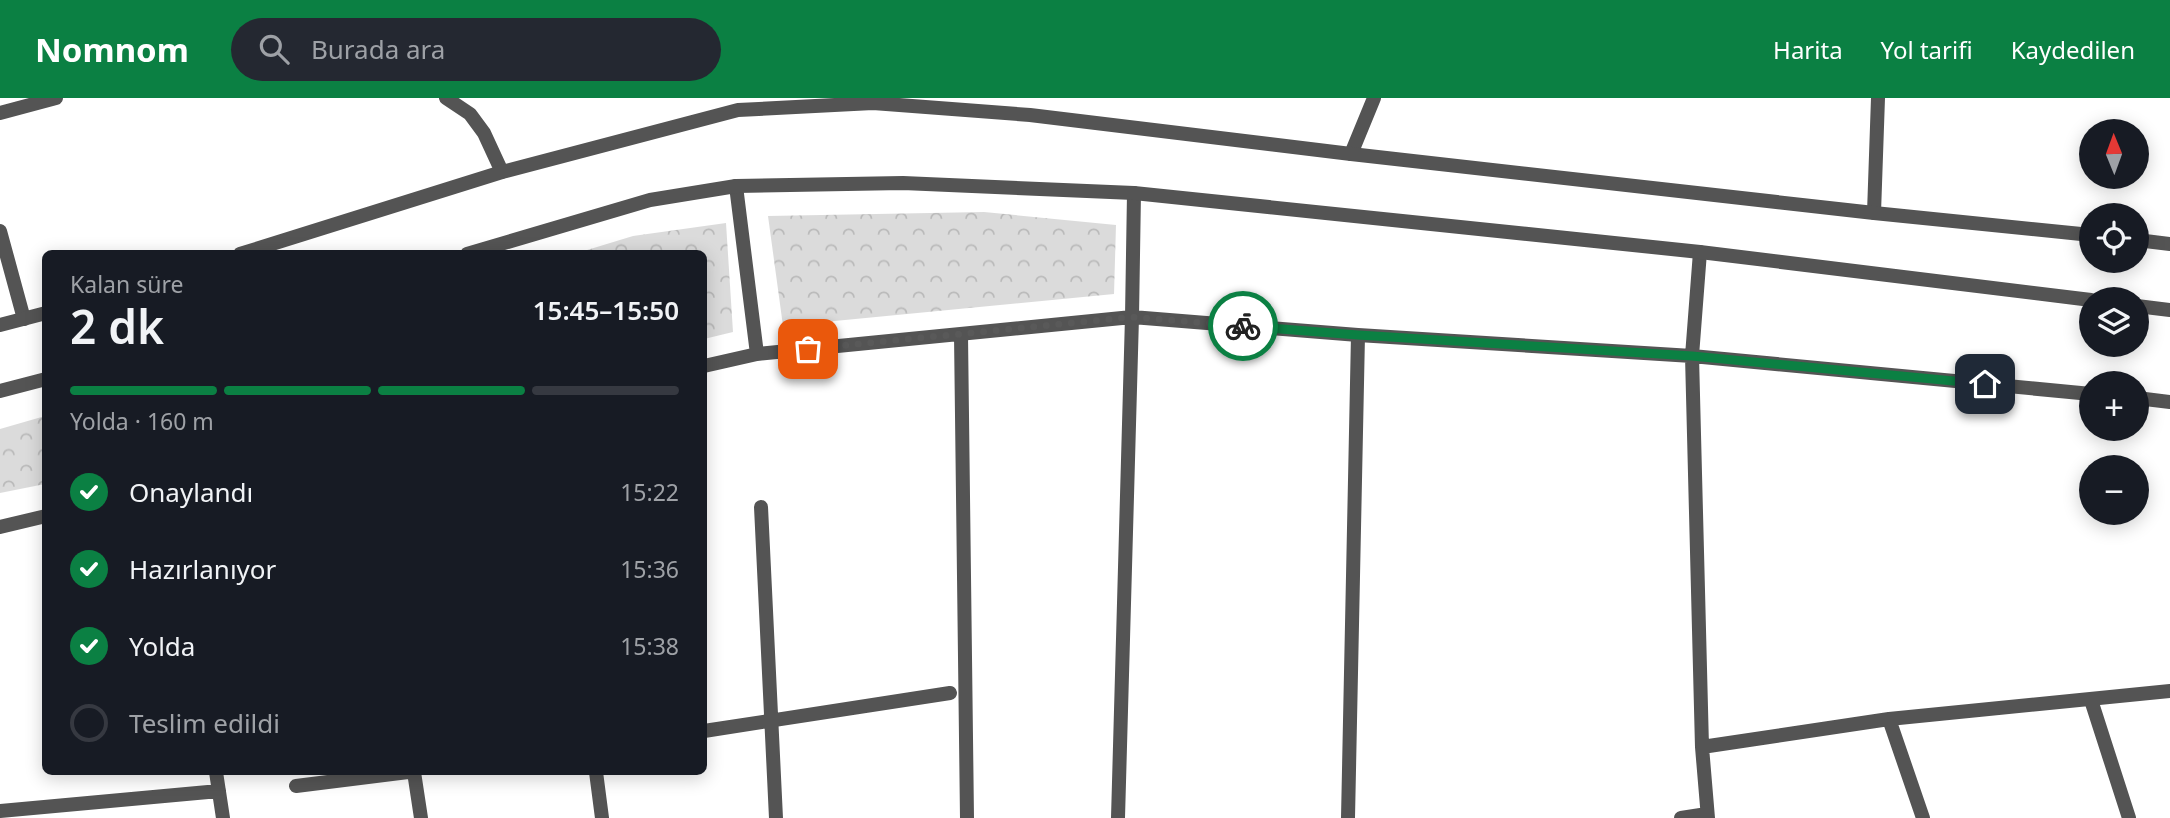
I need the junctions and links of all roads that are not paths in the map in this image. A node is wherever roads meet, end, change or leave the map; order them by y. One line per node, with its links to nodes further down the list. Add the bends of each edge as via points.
1 (56, 98): 6 (street)
2 (446, 98): 8 (street, via 470,114)
3 (1374, 98): 7 (street)
4 (1878, 98): 11 (street)
5 (738, 104): 7 (street, via 886,104 1030,115); 8 (street)
6 (0, 113)
7 (1351, 154): 11 (street)
8 (502, 172): 16 (street)
9 (736, 186): 10 (street, via 903,183); 17 (street, via 650,200); 28 (street)
10 (1134, 193): 18 (street); 23 (street)
11 (1874, 213): 13 (street)
12 (0, 231): 24 (street)
13 (2079, 234)
14 (2149, 241): 15 (street)
15 (2170, 244)
16 (253, 250)
17 (481, 250)
18 (1700, 252): 19 (street); 29 (street)
19 (2079, 299)
20 (2149, 307): 21 (street)
21 (2170, 310)
22 (42, 314): 24 (street)
23 (1132, 317): 26 (street); 27 (street); 59 (street)
24 (24, 319): 25 (street)
25 (0, 325)
26 (961, 335): 28 (street); 58 (street)
27 (1358, 335): 29 (street); 60 (street)
28 (757, 354): 30 (street)
29 (1692, 356): 33 (street); 45 (street)
30 (707, 365)
31 (42, 380): 32 (street)
32 (0, 391)
33 (2079, 393)
34 (2149, 399): 35 (street)
35 (2170, 401)
36 (761, 506): 43 (street)
37 (42, 517): 38 (street)
38 (0, 527)
39 (2170, 691): 41 (street)
40 (950, 693): 43 (street)
41 (2091, 700): 42 (street); 63 (street)
42 (1889, 719): 45 (street); 62 (street)
43 (772, 721): 44 (street); 57 (street)
44 (707, 731)
45 (1702, 747): 53 (street)
46 (216, 775): 51 (street)
47 (384, 775): 50 (street)
48 (414, 775): 55 (street)
49 (596, 775): 56 (street)
50 (296, 786)
51 (219, 791): 52 (street); 54 (street)
52 (0, 811)
53 (1707, 816): 61 (street)
54 (223, 818)
55 (421, 818)
56 (602, 818)
57 (776, 818)
58 (967, 818)
59 (1118, 818)
60 (1348, 818)
61 (1681, 818)
62 (1923, 818)
63 (2129, 818)

